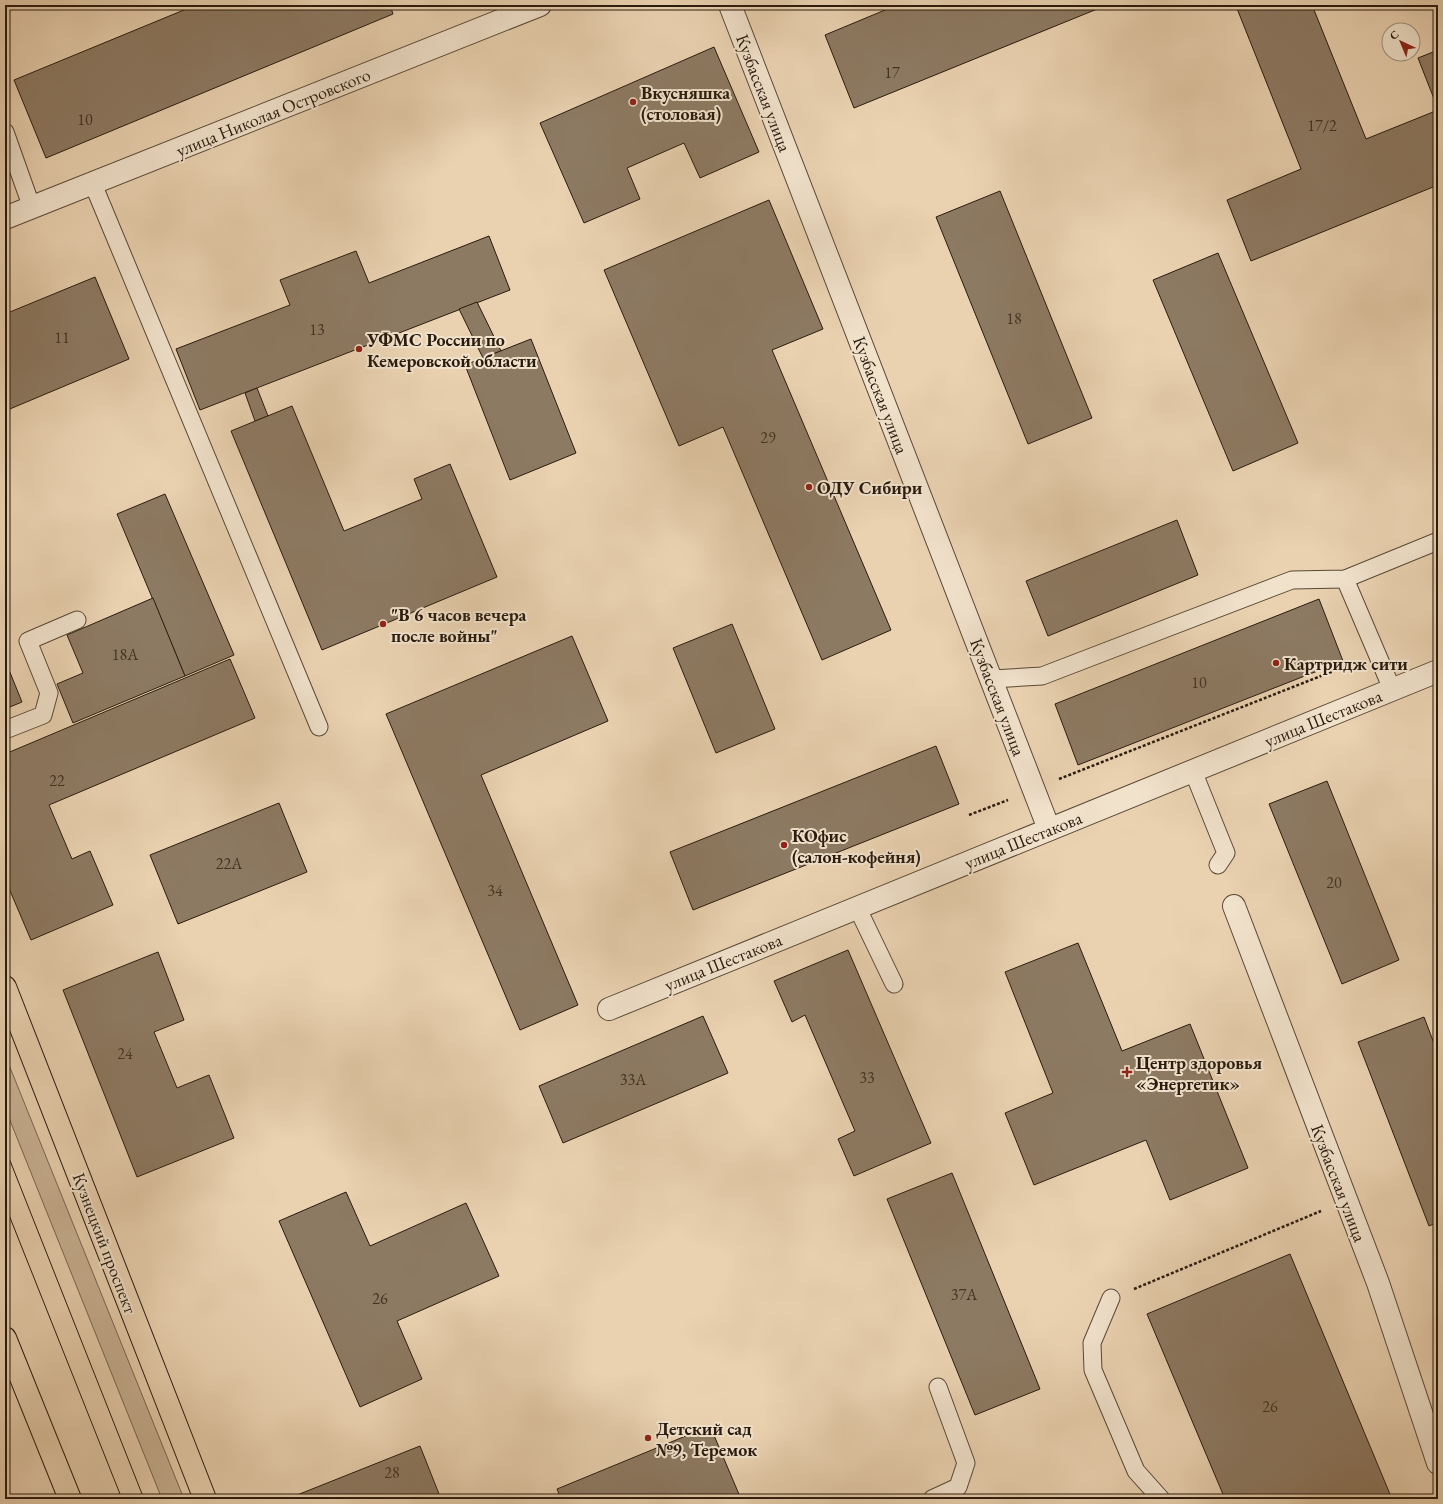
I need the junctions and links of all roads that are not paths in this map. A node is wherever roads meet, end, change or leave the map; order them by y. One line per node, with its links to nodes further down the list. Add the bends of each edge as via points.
1 (540, 5): 4 (street, улица Николая Островского)
2 (730, 5): 11 (street, Кузбасская улица)
3 (5, 132): 5 (lane)
4 (93, 184): 5 (street, улица Николая Островского); 13 (lane)
5 (32, 208): 6 (street, улица Николая Островского)
6 (5, 218)
7 (1438, 541): 8 (lane)
8 (1345, 579): 11 (lane, via 1292,580 1042,676); 12 (lane)
9 (77, 620): 14 (lane, via 28,641 49,693 43,715)
10 (1438, 670): 12 (street, улица Шестакова)
11 (992, 679): 16 (street, Кузбасская улица)
12 (1392, 689): 15 (street, улица Шестакова)
13 (319, 727)
14 (5, 730)
15 (1193, 771): 16 (street, улица Шестакова); 17 (lane, via 1226,853)
16 (1049, 829): 19 (street, улица Шестакова)
17 (1218, 865)
18 (1234, 906): 26 (street, Кузбасская улица, via 1378,1283)
19 (857, 907): 20 (lane); 22 (street, улица Шестакова)
20 (894, 984)
21 (5, 987): 28 (main road, Кузнецкий проспект)
22 (609, 1009)
23 (1111, 1298): 30 (lane, via 1092,1343 1093,1370 1136,1471)
24 (5, 1338): 27 (main road)
25 (938, 1388): 29 (lane, via 966,1463 958,1487)
26 (1438, 1463)
27 (70, 1499)
28 (205, 1499)
29 (932, 1499)
30 (1161, 1499)

